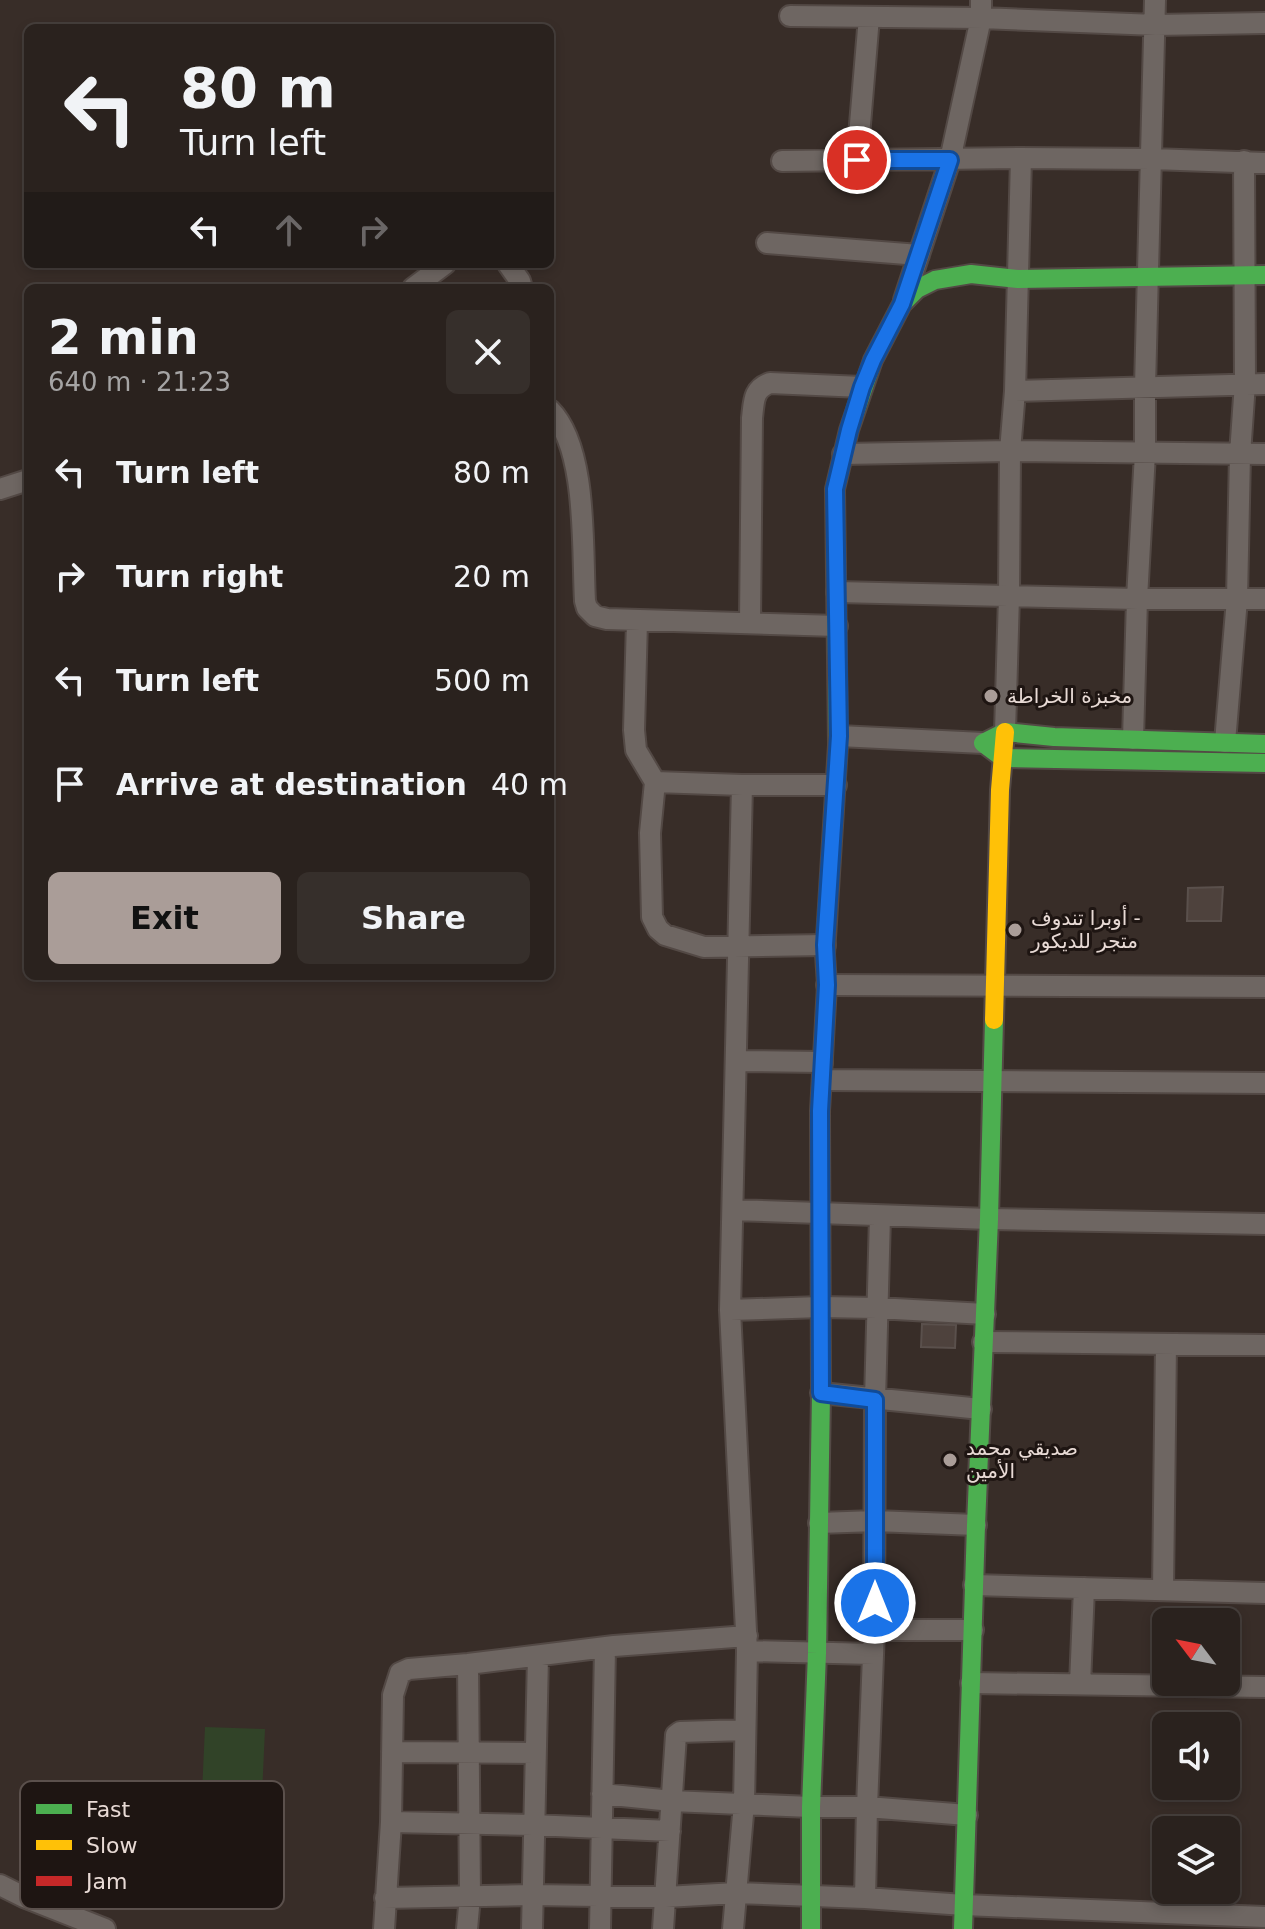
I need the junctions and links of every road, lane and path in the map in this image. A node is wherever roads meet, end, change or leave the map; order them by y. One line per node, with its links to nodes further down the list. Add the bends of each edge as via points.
1 (1155, 0): 6 (street)
2 (981, 9): 4 (street); 6 (street); 10 (street)
3 (790, 16): 4 (street)
4 (869, 17): 9 (street)
5 (1265, 23): 6 (street)
6 (1156, 25): 8 (street)
7 (1021, 158): 8 (street); 10 (street); 20 (street)
8 (1152, 159): 12 (street); 19 (street)
9 (857, 160): 10 (street); 11 (street)
10 (950, 160): 15 (street)
11 (782, 161)
12 (1244, 161): 13 (street); 18 (street)
13 (1265, 163)
14 (767, 243): 15 (street)
15 (919, 255): 22 (street)
16 (440, 268): 21 (street)
17 (1265, 275): 18 (street)
18 (1244, 276): 19 (street); 23 (street)
19 (1149, 278): 20 (street); 25 (street)
20 (1018, 279): 22 (street, via 971,274 935,280); 26 (street)
21 (418, 284)
22 (902, 304): 24 (street)
23 (1255, 384): 25 (street); 31 (street)
24 (862, 387): 30 (street); 41 (street, via 770,383 757,392 752,418)
25 (1145, 387): 26 (street); 29 (street)
26 (1015, 391): 28 (street)
27 (554, 414): 40 (street, via 567,433 578,476 587,608 595,616)
28 (1010, 451): 29 (street); 30 (street); 36 (street)
29 (1145, 453): 31 (street); 37 (street)
30 (843, 454): 35 (street, via 835,489)
31 (1240, 454): 32 (street); 38 (street)
32 (1265, 454)
33 (24, 481): 34 (street)
34 (0, 489)
35 (837, 592): 36 (street); 42 (street)
36 (1009, 596): 37 (street); 43 (street)
37 (1137, 599): 38 (street); 45 (street)
38 (1237, 599): 39 (street); 46 (street)
39 (1265, 599)
40 (637, 621): 41 (street); 51 (street, via 636,750)
41 (750, 622): 42 (street)
42 (837, 626): 44 (street)
43 (1005, 732): 45 (street); 47 (street); 49 (street)
44 (839, 736): 47 (street); 53 (street)
45 (1133, 739): 46 (street)
46 (1225, 742): 48 (street)
47 (983, 743): 49 (street)
48 (1265, 744)
49 (1003, 758): 50 (street); 57 (street)
50 (1265, 763)
51 (655, 782): 52 (street); 55 (street, via 650,833 655,924 665,935 688,943)
52 (742, 785): 53 (street); 55 (street)
53 (836, 785): 54 (street)
54 (825, 945): 55 (street); 56 (street)
55 (739, 947): 59 (street)
56 (827, 985): 57 (street); 60 (street)
57 (996, 985): 58 (street); 61 (street)
58 (1265, 987)
59 (736, 1061): 60 (street); 63 (street)
60 (822, 1071): 61 (street); 64 (street)
61 (991, 1083): 62 (street); 66 (street)
62 (1265, 1083)
63 (733, 1210): 64 (street); 70 (street)
64 (821, 1212): 65 (street); 68 (street)
65 (880, 1216): 66 (street); 69 (street)
66 (989, 1219): 67 (street); 71 (street)
67 (1265, 1224)
68 (821, 1307): 69 (street); 70 (street); 75 (street)
69 (877, 1308): 71 (street); 76 (street)
70 (730, 1310): 87 (street)
71 (985, 1314): 72 (street)
72 (983, 1342): 73 (street); 77 (street)
73 (1166, 1344): 74 (street); 83 (street)
74 (1265, 1345)
75 (821, 1393): 76 (street); 79 (street)
76 (875, 1400): 77 (street); 78 (street)
77 (981, 1409): 80 (street)
78 (875, 1521): 79 (street); 80 (street); 85 (street)
79 (819, 1523): 89 (street)
80 (976, 1525): 81 (street)
81 (974, 1585): 82 (street); 86 (street)
82 (1084, 1588): 83 (street); 94 (street)
83 (1163, 1590): 84 (street)
84 (1265, 1593)
85 (874, 1630): 86 (street); 90 (street)
86 (973, 1630): 93 (street)
87 (747, 1643): 88 (street); 89 (street); 96 (street)
88 (605, 1647): 91 (street); 100 (street)
89 (817, 1653): 90 (street); 103 (street)
90 (873, 1654): 104 (street)
91 (538, 1656): 92 (street); 99 (street)
92 (468, 1664): 97 (street, via 400,1673 393,1695); 98 (street)
93 (971, 1683): 94 (street); 105 (street)
94 (1080, 1684): 95 (street)
95 (1265, 1687)
96 (745, 1730): 101 (street, via 676,1735); 102 (street)
97 (392, 1752): 98 (street); 106 (street)
98 (469, 1753): 99 (street); 107 (street)
99 (535, 1753): 108 (street)
100 (602, 1794): 101 (street); 109 (street)
101 (672, 1801): 102 (street); 110 (street)
102 (744, 1803): 103 (street); 112 (street)
103 (811, 1807): 104 (street); 116 (street)
104 (867, 1807): 105 (street); 120 (street)
105 (967, 1815): 121 (street)
106 (391, 1822): 107 (street); 119 (street)
107 (470, 1823): 108 (street); 115 (street)
108 (533, 1825): 109 (street); 114 (street)
109 (602, 1828): 110 (street); 117 (street)
110 (670, 1831): 118 (street)
111 (0, 1885): 113 (street)
112 (736, 1893): 116 (street); 118 (street); 132 (street)
113 (20, 1895)
114 (532, 1895): 115 (street); 117 (street); 129 (street)
115 (470, 1896): 119 (street); 128 (street)
116 (812, 1896): 120 (street); 133 (street)
117 (602, 1897): 118 (street); 130 (street)
118 (666, 1897): 131 (street)
119 (385, 1898): 127 (street)
120 (865, 1898): 121 (street)
121 (964, 1905): 124 (street); 134 (street)
122 (54, 1909): 126 (street)
123 (1265, 1917): 125 (street)
124 (1057, 1919): 125 (street)
125 (1148, 1921)
126 (105, 1929)
127 (384, 1929)
128 (467, 1929)
129 (532, 1929)
130 (600, 1929)
131 (663, 1929)
132 (733, 1929)
133 (811, 1929)
134 (963, 1929)

